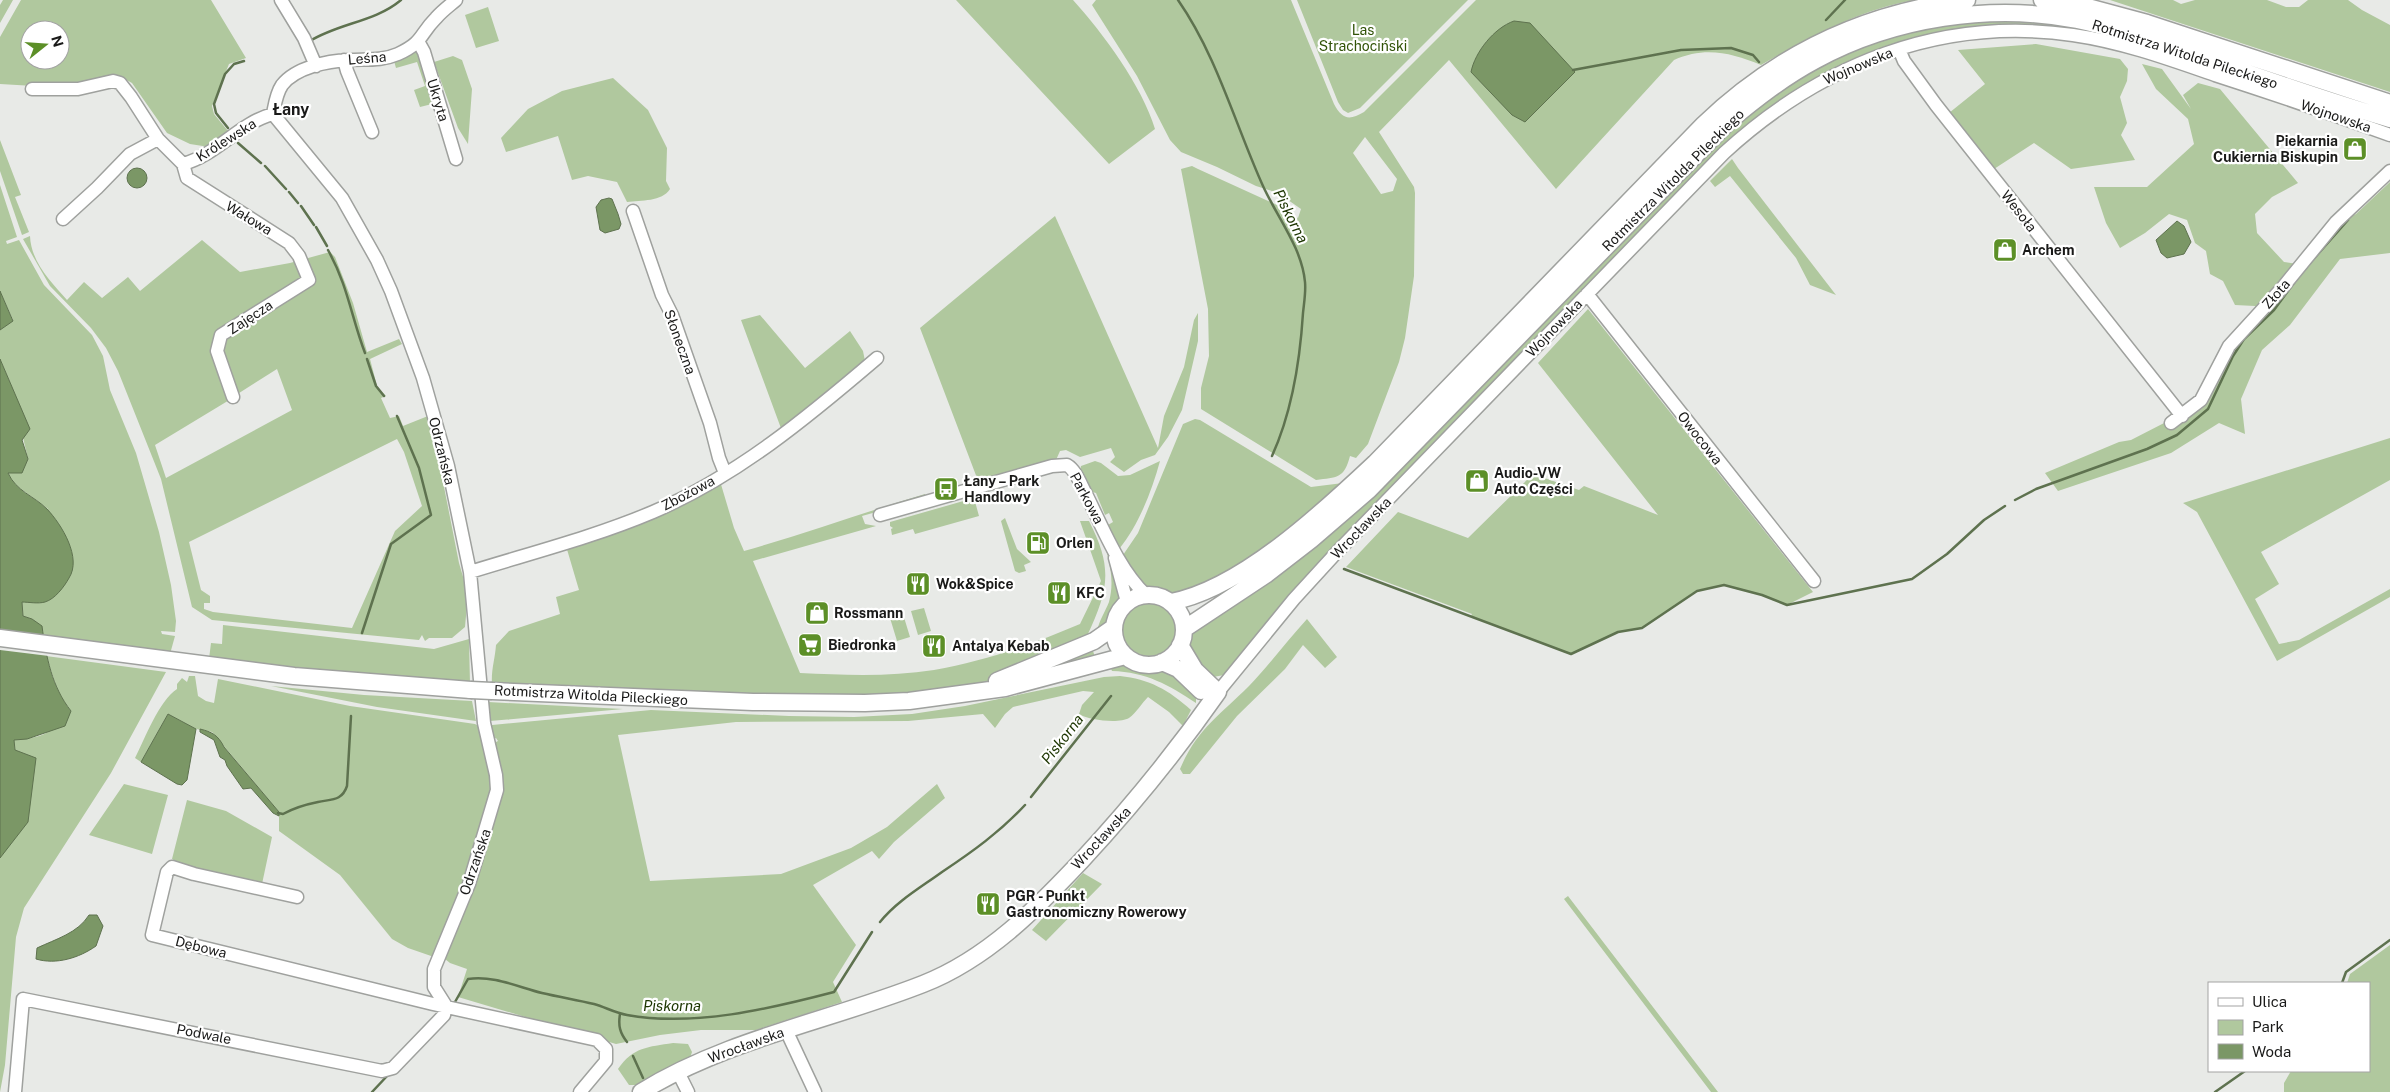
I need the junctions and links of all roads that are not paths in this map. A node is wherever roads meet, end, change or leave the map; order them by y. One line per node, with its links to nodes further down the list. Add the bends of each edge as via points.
1 (281, 0): 8 (street, via 304,38)
2 (456, 0): 5 (street, via 435,19)
3 (1967, 0): 34 (main road, Rotmistrza Witolda Pileckiego, via 1894,13 1840,32 1793,56 1748,86 1696,132 1375,463 1325,509 1241,571 1203,591)
4 (2042, 0): 10 (main road, Rotmistrza Witolda Pileckiego, via 2084,6 2139,20)
5 (419, 43): 7 (street, Leśna, via 388,58); 16 (street, Ukryta)
6 (1899, 49): 14 (street, Wojnowska, via 1945,38 1997,32 2089,38 2167,58); 22 (street, Wojnowska, via 1829,77 1766,117 1724,153); 25 (street, Wesoła, via 1936,105)
7 (344, 60): 8 (street, Leśna); 13 (street)
8 (316, 66): 11 (street, via 283,84 276,97)
9 (32, 89): 15 (street, Królewska, via 78,89 113,80 120,83 131,97)
10 (2390, 103)
11 (273, 114): 17 (street, Królewska, via 252,123 205,156); 30 (street, Odrzańska, via 342,198 391,291 423,378 448,466)
12 (2390, 119): 36 (main road, Rotmistrza Witolda Pileckiego, via 2135,35 2075,20 2023,14 1946,18 1898,28 1843,47 1781,80 1727,123 1369,490 1267,574)
13 (372, 132)
14 (2390, 135)
15 (158, 139): 17 (street, Królewska); 20 (street, via 130,154)
16 (456, 159)
17 (183, 164): 21 (street, Wałowa, via 187,178 289,243 299,256)
18 (2390, 171): 25 (street, Złota, via 2336,222 2229,346 2201,400)
19 (633, 211): 27 (street, Słoneczna)
20 (63, 219)
21 (309, 280): 24 (street, Zajęcza, via 221,335 217,351)
22 (1587, 294): 26 (street, Wojnowska); 31 (street, Owocowa)
23 (877, 358): 27 (street, Zbożowa, via 787,432)
24 (233, 397)
25 (2176, 419)
26 (1452, 434): 42 (street, Wrocławska, via 1294,599)
27 (725, 473): 30 (street, Zbożowa, via 647,514)
28 (880, 515): 29 (street, Parkowa, via 1052,466 1067,465)
29 (1112, 546): 32 (street); 33 (street)
30 (470, 572): 44 (street, Odrzańska, via 484,723 497,790 469,884 436,961 434,987)
31 (1814, 581)
32 (1146, 595): 33 (main road); 34 (main road, via 1160,596)
33 (1127, 602): 35 (main road, via 1118,612)
34 (1171, 602): 36 (main road, via 1181,614)
35 (1114, 627): 39 (main road, via 1116,642); 41 (main road, Rotmistrza Witolda Pileckiego, via 1094,641)
36 (1184, 629): 38 (main road)
37 (0, 638): 41 (main road, Rotmistrza Witolda Pileckiego, bridge, via 355,682 471,690 837,704 908,701)
38 (1180, 646): 40 (main road); 42 (main road)
39 (1125, 656): 40 (main road, via 1142,664); 41 (main road, Rotmistrza Witolda Pileckiego, via 1005,688)
40 (1162, 662): 42 (main road)
41 (964, 694)
42 (1214, 697): 45 (main road, Wrocławska, via 1164,767 1113,826 1028,915 983,953 924,984)
43 (298, 897): 44 (street, Dębowa, via 172,867 166,872 152,935)
44 (446, 1006): 47 (street, Podwale, via 444,1015 398,1063 382,1071 23,1000); 48 (street, via 597,1040 607,1055 601,1068)
45 (786, 1030): 46 (main road, Wrocławska); 51 (street)
46 (678, 1072): 49 (main road, Wrocławska); 50 (street)
47 (15, 1092)
48 (580, 1092)
49 (640, 1092)
50 (688, 1092)
51 (815, 1092)

